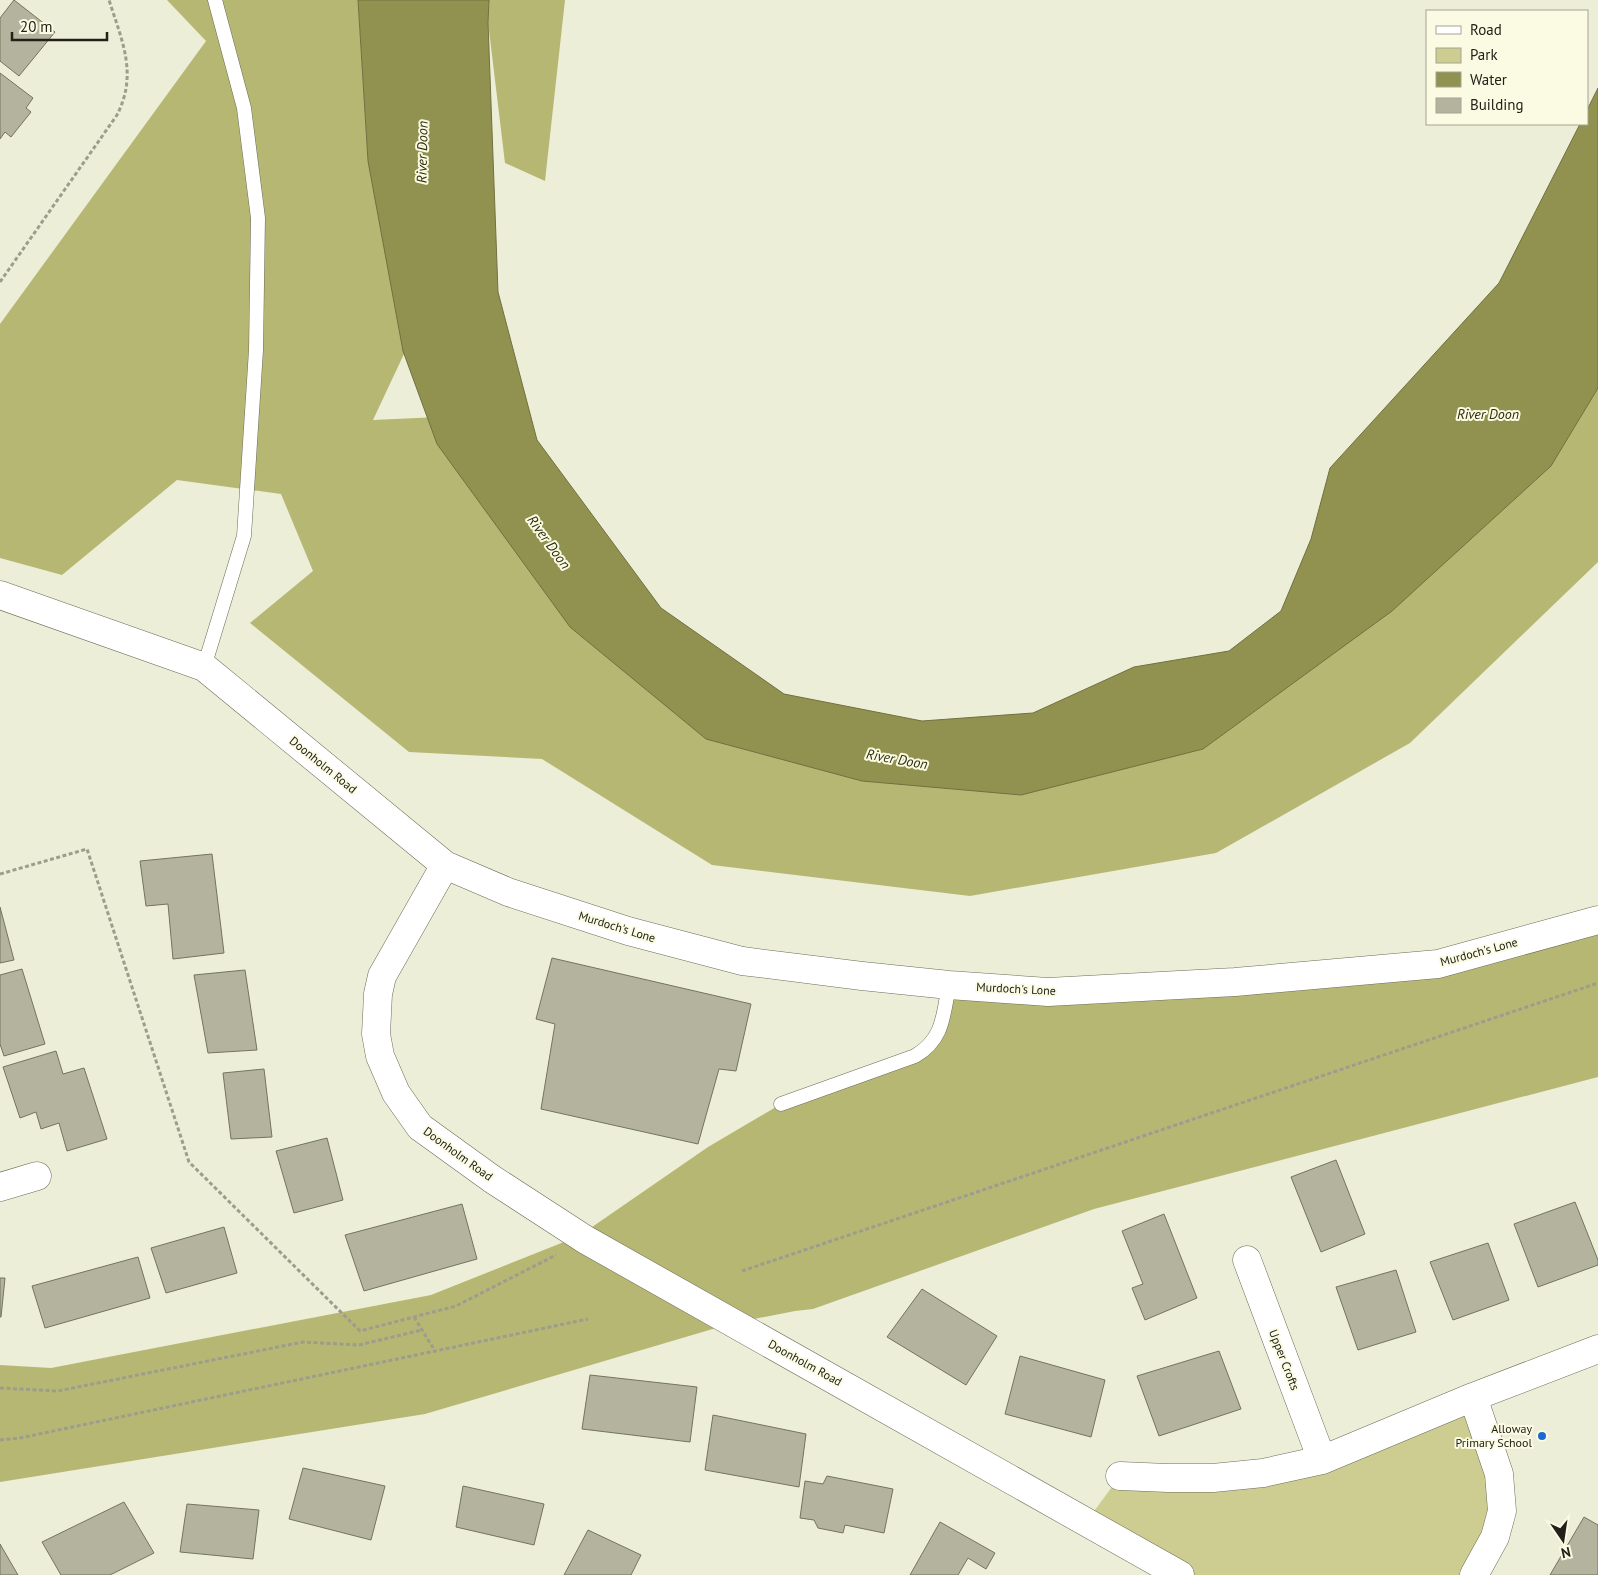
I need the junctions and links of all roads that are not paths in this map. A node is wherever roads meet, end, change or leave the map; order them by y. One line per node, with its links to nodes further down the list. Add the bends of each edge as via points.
1 (215, 0): 3 (lane, via 244,108 258,218 256,350 244,536)
2 (0, 595): 3 (street, Doonholm Road)
3 (204, 667): 4 (street, Doonholm Road)
4 (445, 864): 6 (street, Murdoch's Lone, via 508,892 628,932 742,960); 15 (street, Doonholm Road, via 382,976 378,994 376,1034 380,1056 396,1093 420,1127 586,1240)
5 (1598, 920): 6 (street, Murdoch's Lone, via 1438,964 1235,982 1048,992)
6 (949, 985): 7 (lane, via 939,1032 927,1049 916,1056)
7 (781, 1104)
8 (36, 1176): 9 (street)
9 (0, 1187)
10 (1247, 1260): 13 (street, Upper Crofts)
11 (1598, 1349): 12 (street)
12 (1473, 1397): 13 (street); 16 (street, via 1498,1474 1502,1511 1495,1536)
13 (1322, 1460): 14 (street, via 1263,1473 1213,1478)
14 (1120, 1476)
15 (1180, 1575)
16 (1474, 1575)

